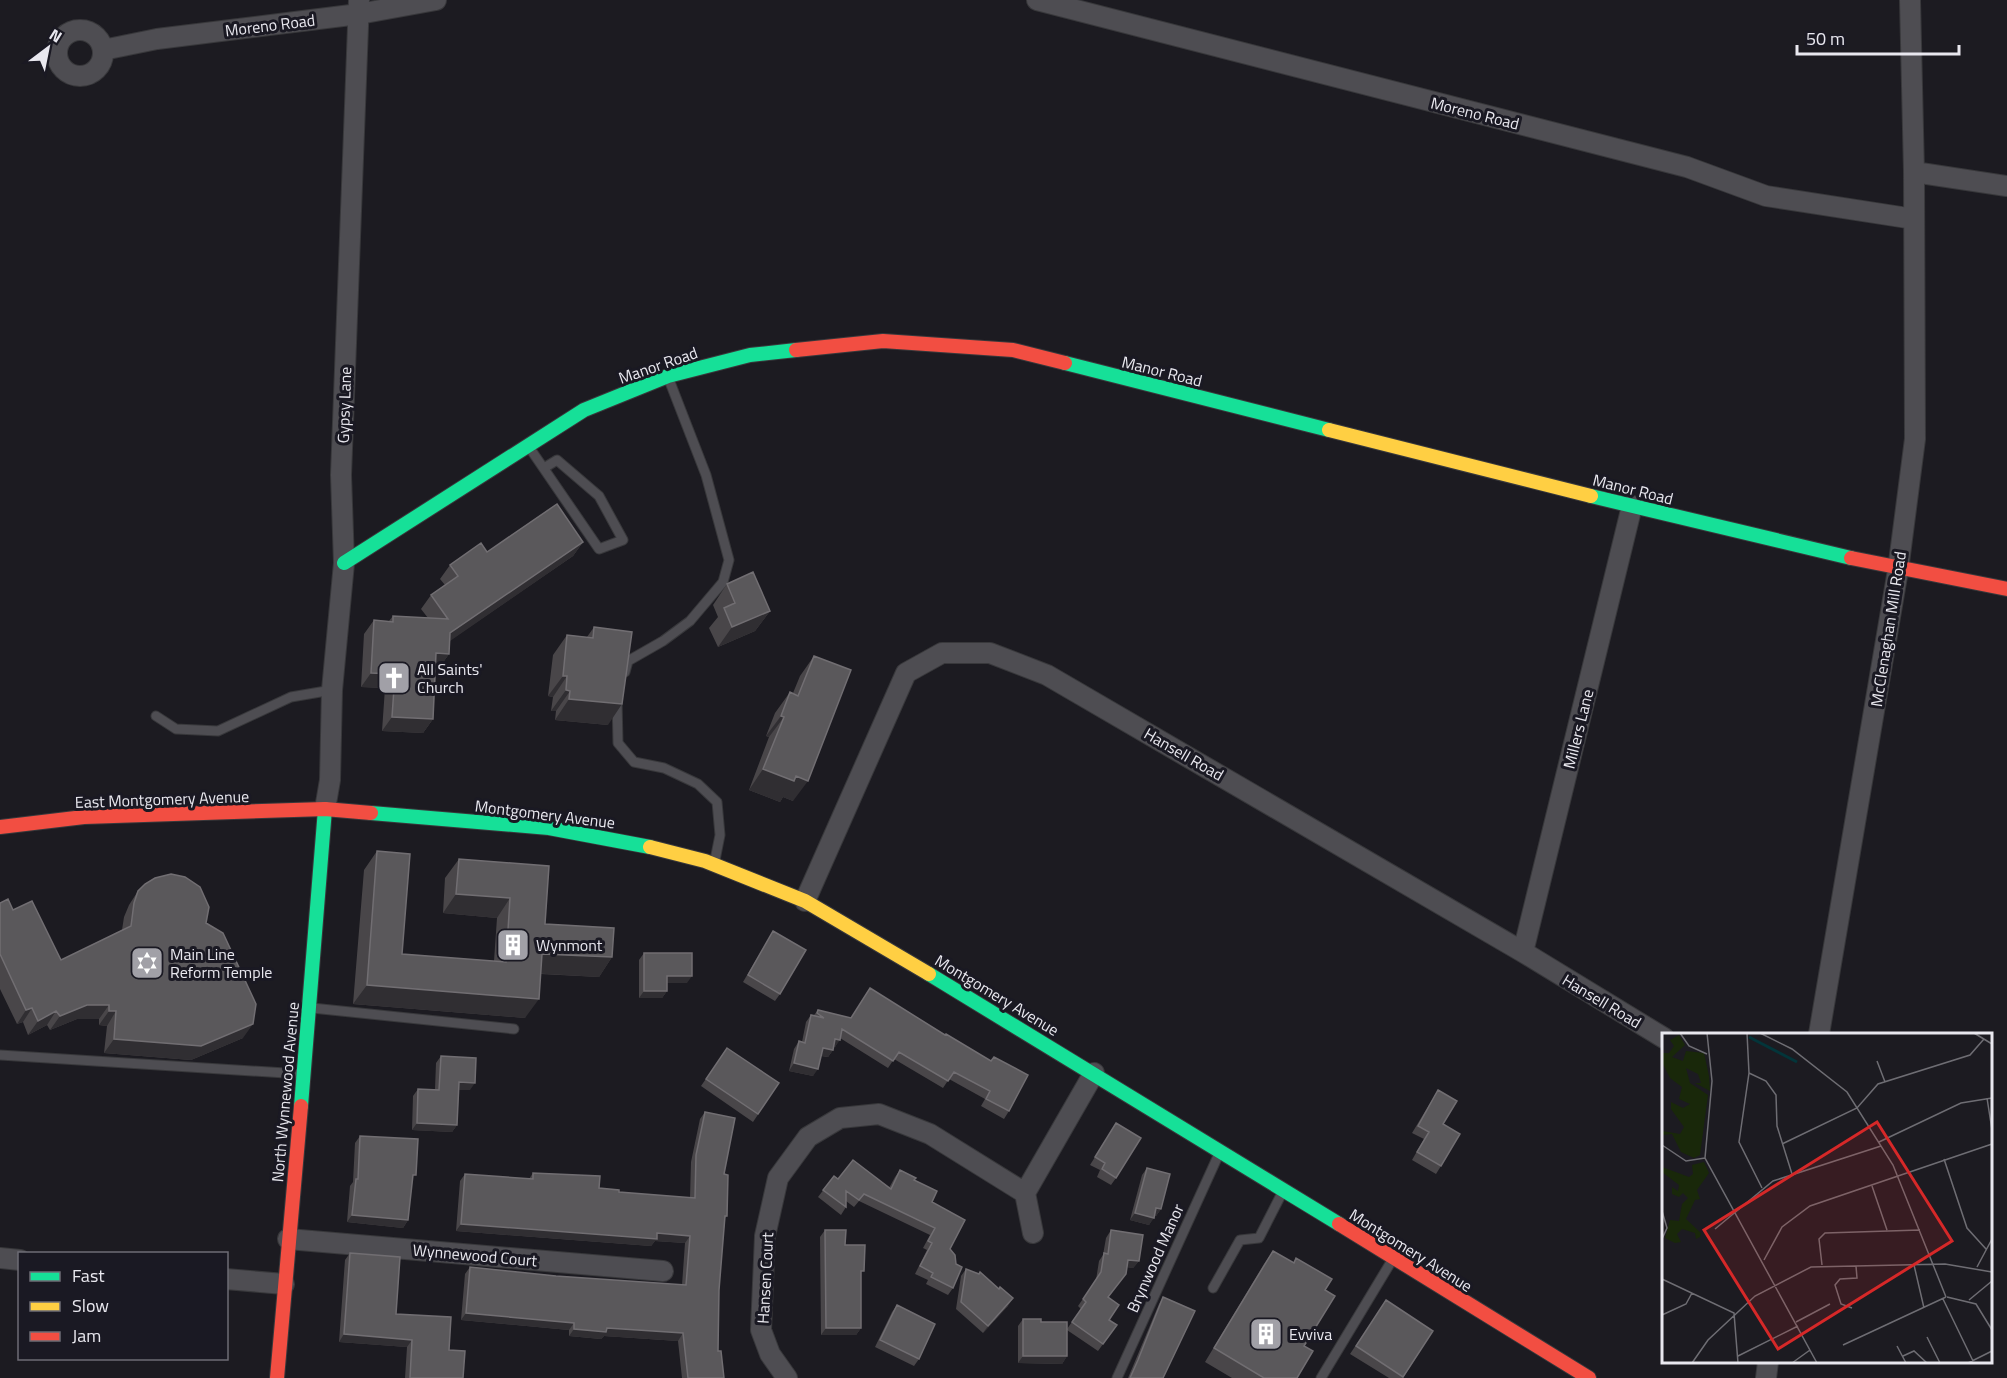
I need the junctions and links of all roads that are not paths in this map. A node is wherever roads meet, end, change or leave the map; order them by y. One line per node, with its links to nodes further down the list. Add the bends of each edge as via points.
1 (436, 0): 4 (street, Moreno Road)
2 (1037, 0): 8 (street, Moreno Road, via 1687,167 1766,196)
3 (1910, 0): 6 (street)
4 (359, 7): 5 (street, Moreno Road); 13 (street, Gypsy Lane, via 341,475)
5 (103, 50)
6 (1914, 172): 7 (street); 8 (street, McClenaghan Mill Road)
7 (2007, 186)
8 (1914, 219): 14 (street, McClenaghan Mill Road, via 1915,439)
9 (668, 376): 10 (street, Manor Road, via 584,410); 12 (street, Manor Road, via 750,355 883,340 1013,350); 16 (lane, via 706,475 729,560 723,582 690,621 628,661)
10 (528, 445): 11 (lane); 13 (street, Manor Road)
11 (544, 468): 11 (lane, via 599,549 623,540 599,496 557,460)
12 (1632, 506): 14 (street, Manor Road); 24 (street, Millers Lane)
13 (344, 563): 17 (street, Gypsy Lane)
14 (1898, 570): 15 (street, Manor Road); 27 (street, McClenaghan Mill Road)
15 (2007, 589)
16 (622, 683)
17 (332, 690): 19 (lane, via 291,697 218,731 176,729); 20 (street, Gypsy Lane, via 330,780)
18 (619, 694): 22 (lane, via 618,743 634,762 664,768 698,784 717,802 720,835)
19 (156, 716)
20 (325, 809): 21 (street, East Montgomery Avenue, via 84,817); 22 (street, Montgomery Avenue, via 549,828 624,841); 25 (street, North Wynnewood Avenue)
21 (0, 827)
22 (714, 865): 23 (street, Montgomery Avenue)
23 (805, 901): 24 (street, Hansell Road, via 906,673 942,653 990,653 1047,675); 30 (street, Montgomery Avenue)
24 (1523, 952): 28 (street, Hansell Road)
25 (310, 1008): 26 (lane); 31 (street, North Wynnewood Avenue)
26 (514, 1029)
27 (1819, 1033)
28 (1662, 1037)
29 (0, 1055): 31 (lane)
30 (1094, 1073): 32 (street, Montgomery Avenue); 34 (street)
31 (304, 1074): 36 (street, North Wynnewood Avenue)
32 (1221, 1151): 33 (street, Montgomery Avenue); 48 (lane, Brynwood Manor)
33 (1284, 1190): 38 (street, Montgomery Avenue); 43 (lane, via 1259,1238 1240,1240)
34 (1025, 1193): 35 (street); 47 (street, Hansen Court, via 930,1134 879,1114 840,1118 808,1137 778,1178 765,1236 761,1330 770,1354)
35 (1033, 1233)
36 (288, 1239): 40 (street, Wynnewood Court); 42 (street, North Wynnewood Avenue)
37 (0, 1258): 39 (street)
38 (1393, 1258): 45 (street, Montgomery Avenue); 49 (lane)
39 (18, 1260)
40 (663, 1271)
41 (228, 1279): 42 (street)
42 (284, 1284): 46 (street, North Wynnewood Avenue)
43 (1213, 1288)
44 (1768, 1363): 50 (street)
45 (1580, 1376)
46 (277, 1378)
47 (787, 1378)
48 (1117, 1378)
49 (1321, 1378)
50 (1766, 1378)

